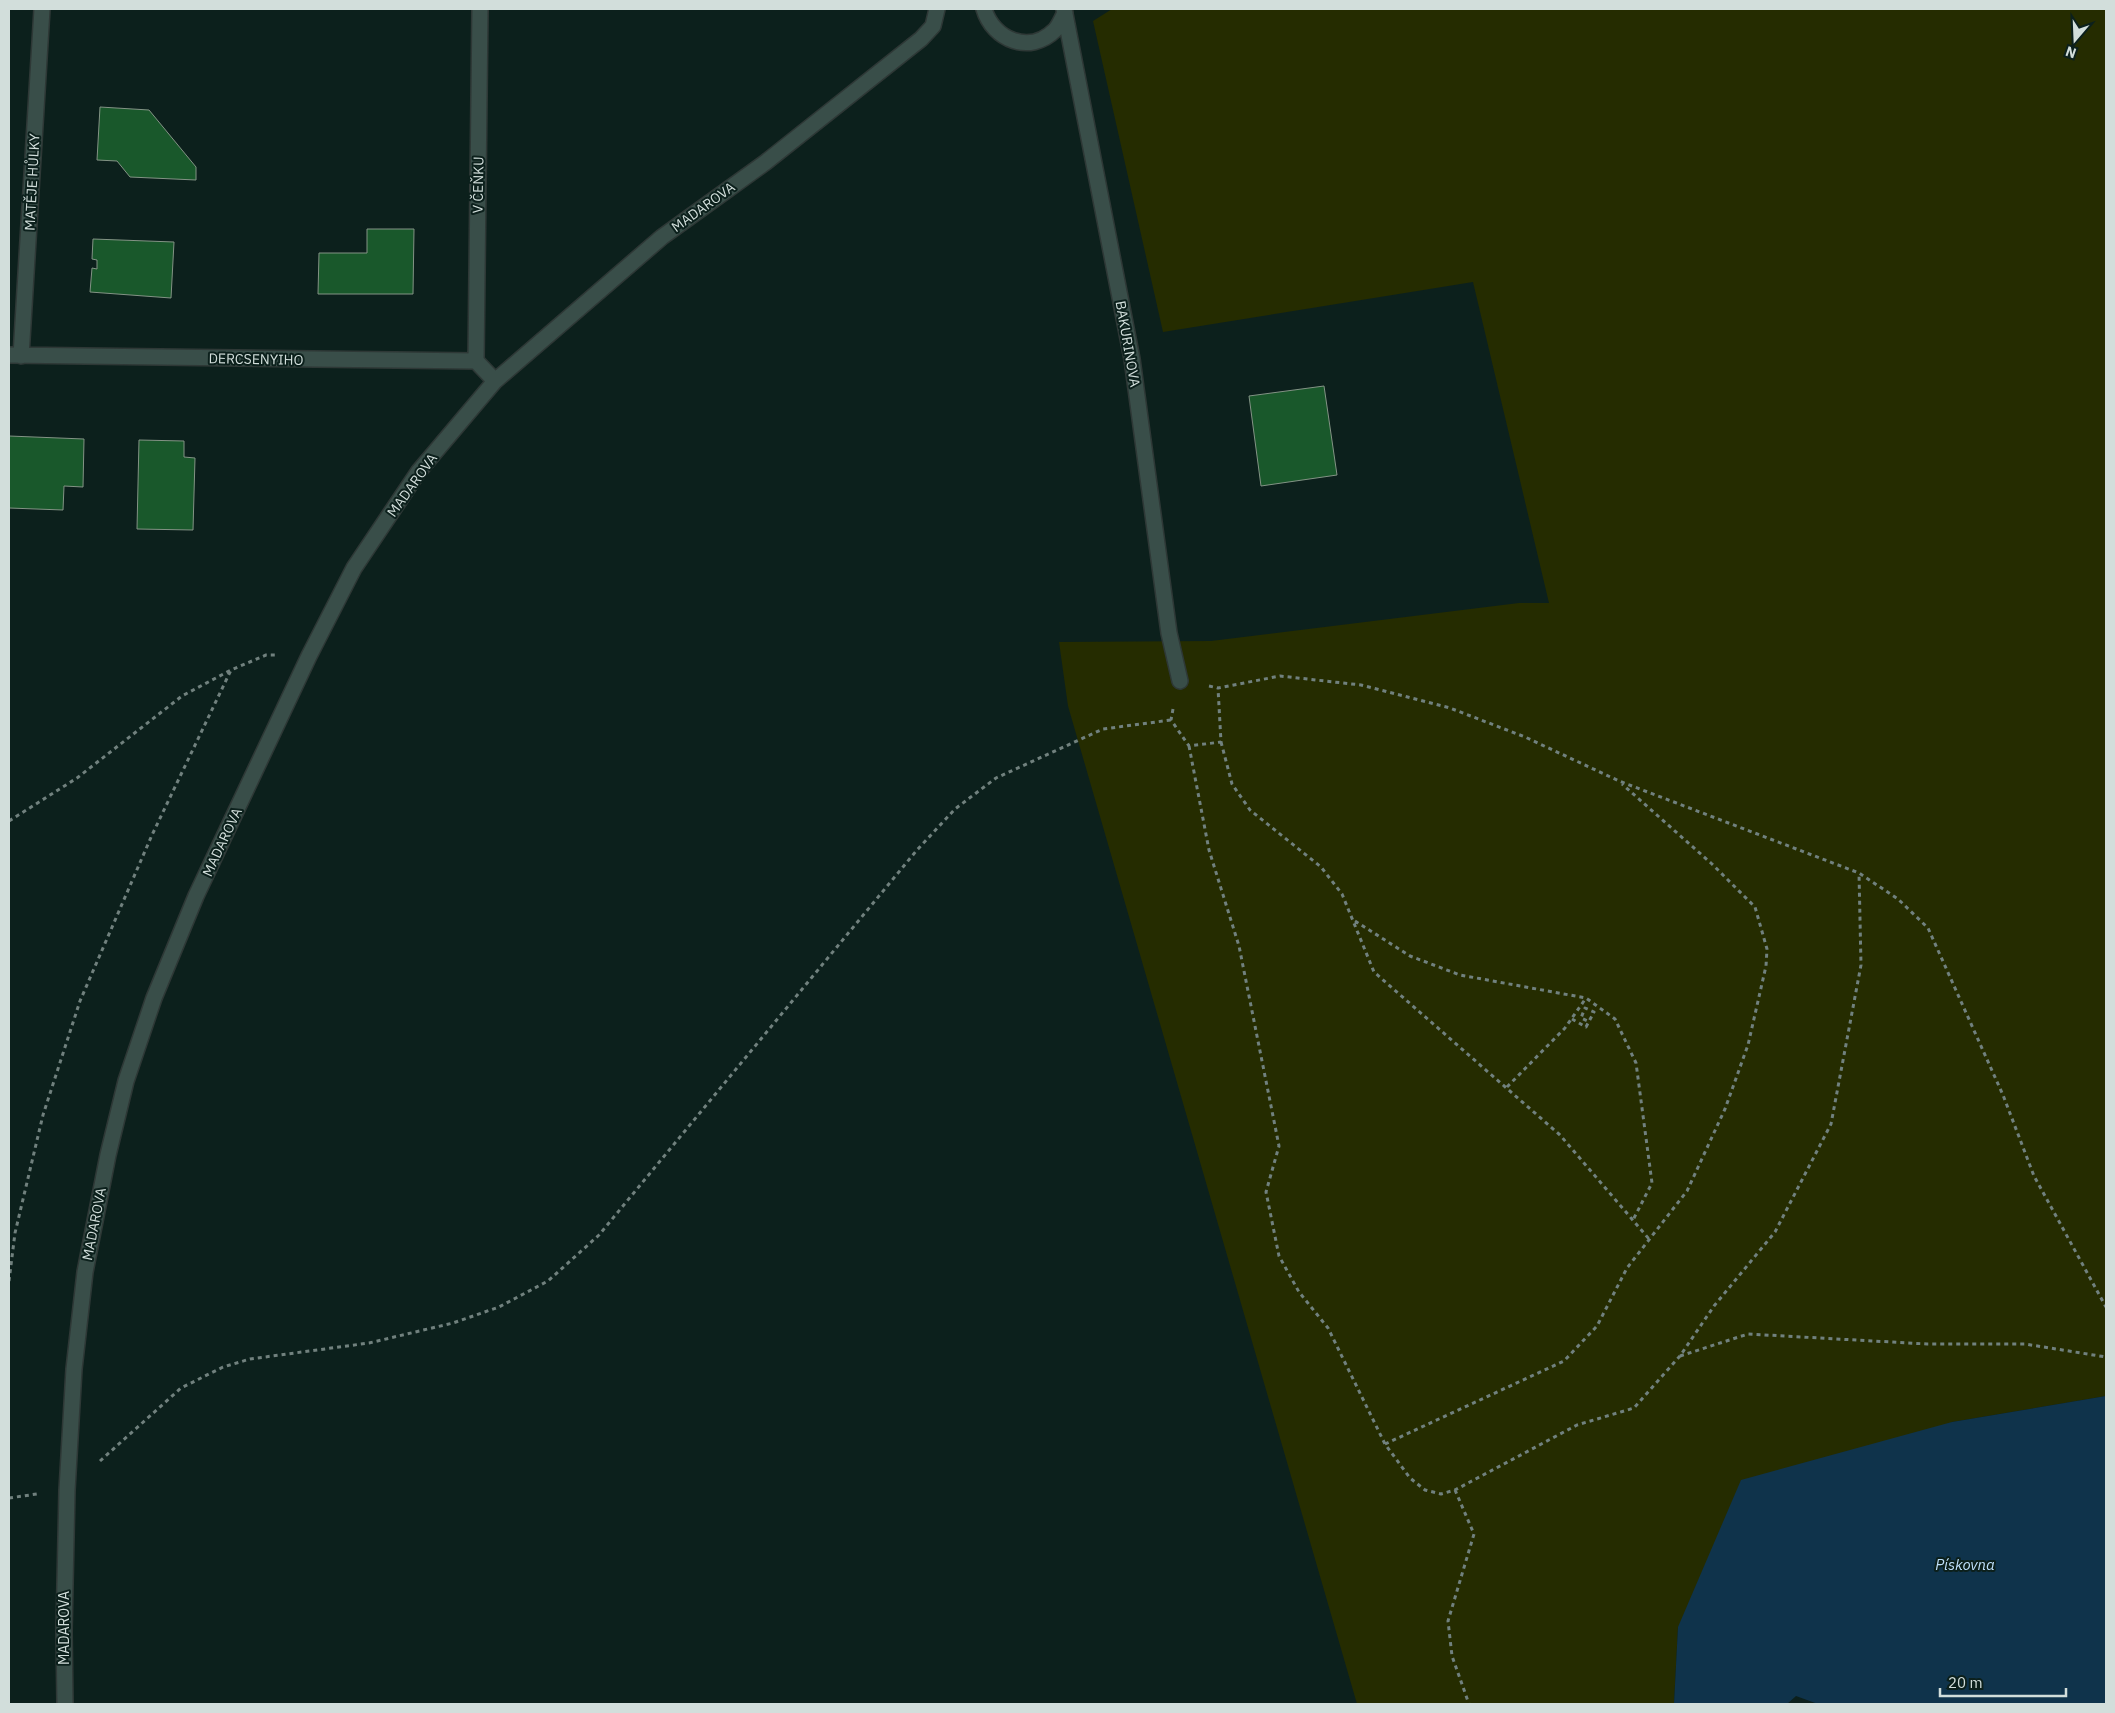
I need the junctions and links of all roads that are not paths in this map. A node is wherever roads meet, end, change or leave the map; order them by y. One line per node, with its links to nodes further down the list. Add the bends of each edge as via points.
1 (42, 9): 6 (street, MATĚJE HŮLKY)
2 (480, 9): 7 (street, V ČEŇKU)
3 (937, 9): 8 (street, MADAROVA, via 933,26 921,39 766,162 662,237)
4 (984, 9): 5 (street, via 988,21 1001,36 1023,42 1042,39 1055,30)
5 (1064, 11): 9 (street, BAKURINOVA, via 1132,359 1169,633)
6 (15, 355): 7 (street, DERCSENYIHO)
7 (476, 361): 8 (street)
8 (495, 380): 10 (street, MADAROVA, via 419,471 354,568 309,656 193,905 154,998 126,1081 85,1272 74,1369 67,1490)
9 (1180, 681)
10 (65, 1704)

